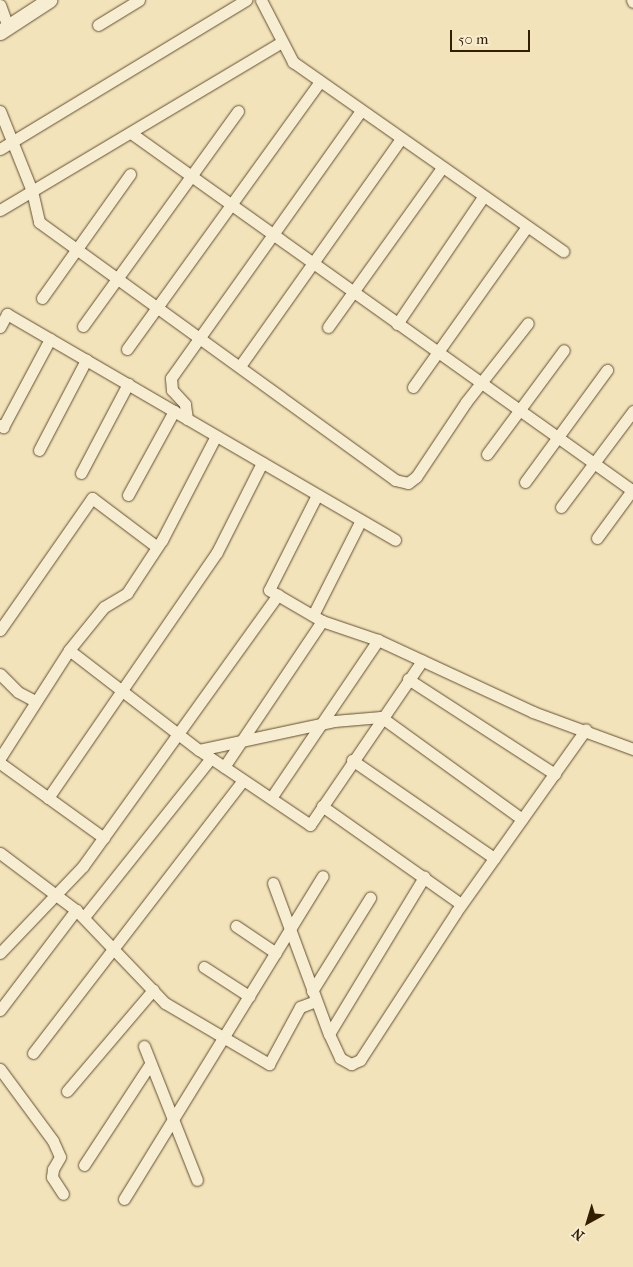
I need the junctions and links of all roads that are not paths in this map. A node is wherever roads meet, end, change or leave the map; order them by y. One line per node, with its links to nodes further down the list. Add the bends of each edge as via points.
1 (49, 0): 7 (street)
2 (139, 0): 6 (street)
3 (246, 0): 15 (street)
4 (262, 0): 8 (street)
5 (0, 5): 7 (street)
6 (98, 25)
7 (4, 29)
8 (282, 42): 9 (street, via 293,62); 13 (street)
9 (320, 81): 10 (street); 21 (street)
10 (362, 110): 14 (street); 24 (street)
11 (0, 111): 15 (street)
12 (238, 112): 18 (street)
13 (131, 133): 18 (street); 19 (street)
14 (401, 139): 16 (street); 27 (street)
15 (5, 146): 19 (street)
16 (442, 168): 20 (street); 29 (street)
17 (130, 174): 25 (street)
18 (191, 176): 21 (street); 28 (street)
19 (32, 191): 22 (street); 25 (street, via 39,222)
20 (483, 197): 23 (street); 33 (street)
21 (233, 206): 24 (street); 31 (street)
22 (0, 210)
23 (526, 228): 26 (street); 41 (street)
24 (273, 236): 27 (street); 37 (street)
25 (78, 250): 28 (street); 30 (street)
26 (563, 251)
27 (314, 264): 29 (street); 43 (street)
28 (117, 278): 31 (street); 34 (street)
29 (354, 292): 33 (street); 36 (street)
30 (42, 298)
31 (158, 309): 37 (street); 39 (street)
32 (528, 323): 46 (street)
33 (397, 324): 41 (street)
34 (83, 326)
35 (0, 327): 38 (street, via 7,314)
36 (328, 327)
37 (199, 338): 43 (street); 51 (street, via 171,378 172,390 184,404)
38 (50, 339): 42 (street); 52 (street)
39 (128, 349)
40 (564, 350): 50 (street)
41 (436, 354): 46 (street); 47 (street)
42 (86, 360): 45 (street); 55 (street)
43 (240, 366): 46 (street, via 395,480 408,483 416,477)
44 (607, 370): 54 (street)
45 (128, 384): 48 (street); 59 (street)
46 (481, 385): 50 (street)
47 (412, 387)
48 (174, 411): 51 (street); 62 (street)
49 (633, 411): 58 (street)
50 (519, 412): 54 (street); 56 (street)
51 (187, 419): 53 (street)
52 (0, 425)
53 (216, 436): 57 (street); 68 (street)
54 (557, 438): 58 (street); 60 (street)
55 (39, 450)
56 (487, 454)
57 (262, 463): 63 (street); 77 (street, via 217,552)
58 (593, 463): 61 (street); 64 (street)
59 (80, 472)
60 (525, 482)
61 (633, 490): 66 (street)
62 (128, 495)
63 (317, 495): 65 (street); 69 (street, via 269,590)
64 (561, 508)
65 (361, 520): 67 (street); 70 (street)
66 (597, 538)
67 (395, 540)
68 (157, 547): 71 (street, via 92,498); 73 (street, via 127,593 104,607)
69 (278, 595): 70 (street); 82 (street)
70 (318, 618): 72 (street); 83 (street)
71 (0, 630)
72 (378, 640): 74 (street); 80 (street)
73 (69, 650): 77 (street); 78 (street)
74 (422, 661): 76 (street); 81 (street, via 533,712)
75 (0, 674): 78 (street, via 18,692)
76 (408, 679): 79 (street); 91 (street)
77 (121, 692): 82 (street); 93 (street)
78 (35, 701): 86 (street)
79 (380, 717): 80 (street); 88 (street); 96 (street)
80 (321, 723): 83 (street); 94 (street)
81 (586, 729): 84 (street); 91 (street)
82 (178, 734): 85 (street); 97 (street)
83 (241, 743): 85 (street); 90 (street)
84 (633, 749)
85 (199, 750): 87 (street)
86 (0, 758)
87 (211, 758): 90 (street); 106 (street)
88 (352, 760): 95 (street); 99 (street)
89 (0, 763): 93 (street)
90 (224, 767): 92 (street)
91 (555, 774): 96 (street)
92 (243, 780): 94 (street); 110 (street)
93 (48, 798): 97 (street)
94 (270, 798): 95 (street, via 310,825)
95 (322, 806): 101 (street)
96 (522, 819): 99 (street)
97 (104, 838): 103 (street)
98 (0, 853): 103 (street)
99 (494, 858): 105 (street)
100 (323, 876): 108 (street)
101 (424, 877): 105 (street); 117 (street)
102 (273, 883): 108 (street)
103 (58, 894): 106 (street); 109 (street)
104 (370, 898): 115 (street)
105 (461, 904): 117 (street, via 360,1060 351,1064 340,1058)
106 (80, 914): 110 (street); 116 (street)
107 (236, 926): 111 (street)
108 (290, 930): 111 (street); 115 (street)
109 (2, 947)
110 (113, 948): 113 (street); 120 (street)
111 (276, 952): 114 (street)
112 (204, 967): 114 (street)
113 (152, 990): 118 (street, via 165,1003); 123 (street)
114 (249, 996): 118 (street)
115 (314, 996): 117 (street); 118 (street, via 300,1007 269,1064)
116 (0, 1010)
117 (328, 1034)
118 (223, 1040): 124 (street)
119 (144, 1046): 121 (street)
120 (33, 1053)
121 (150, 1064): 124 (street); 125 (street)
122 (0, 1069): 127 (street, via 53,1141 60,1157 52,1177)
123 (68, 1091)
124 (172, 1124): 126 (street); 128 (street)
125 (84, 1164)
126 (197, 1180)
127 (63, 1194)
128 (124, 1199)

